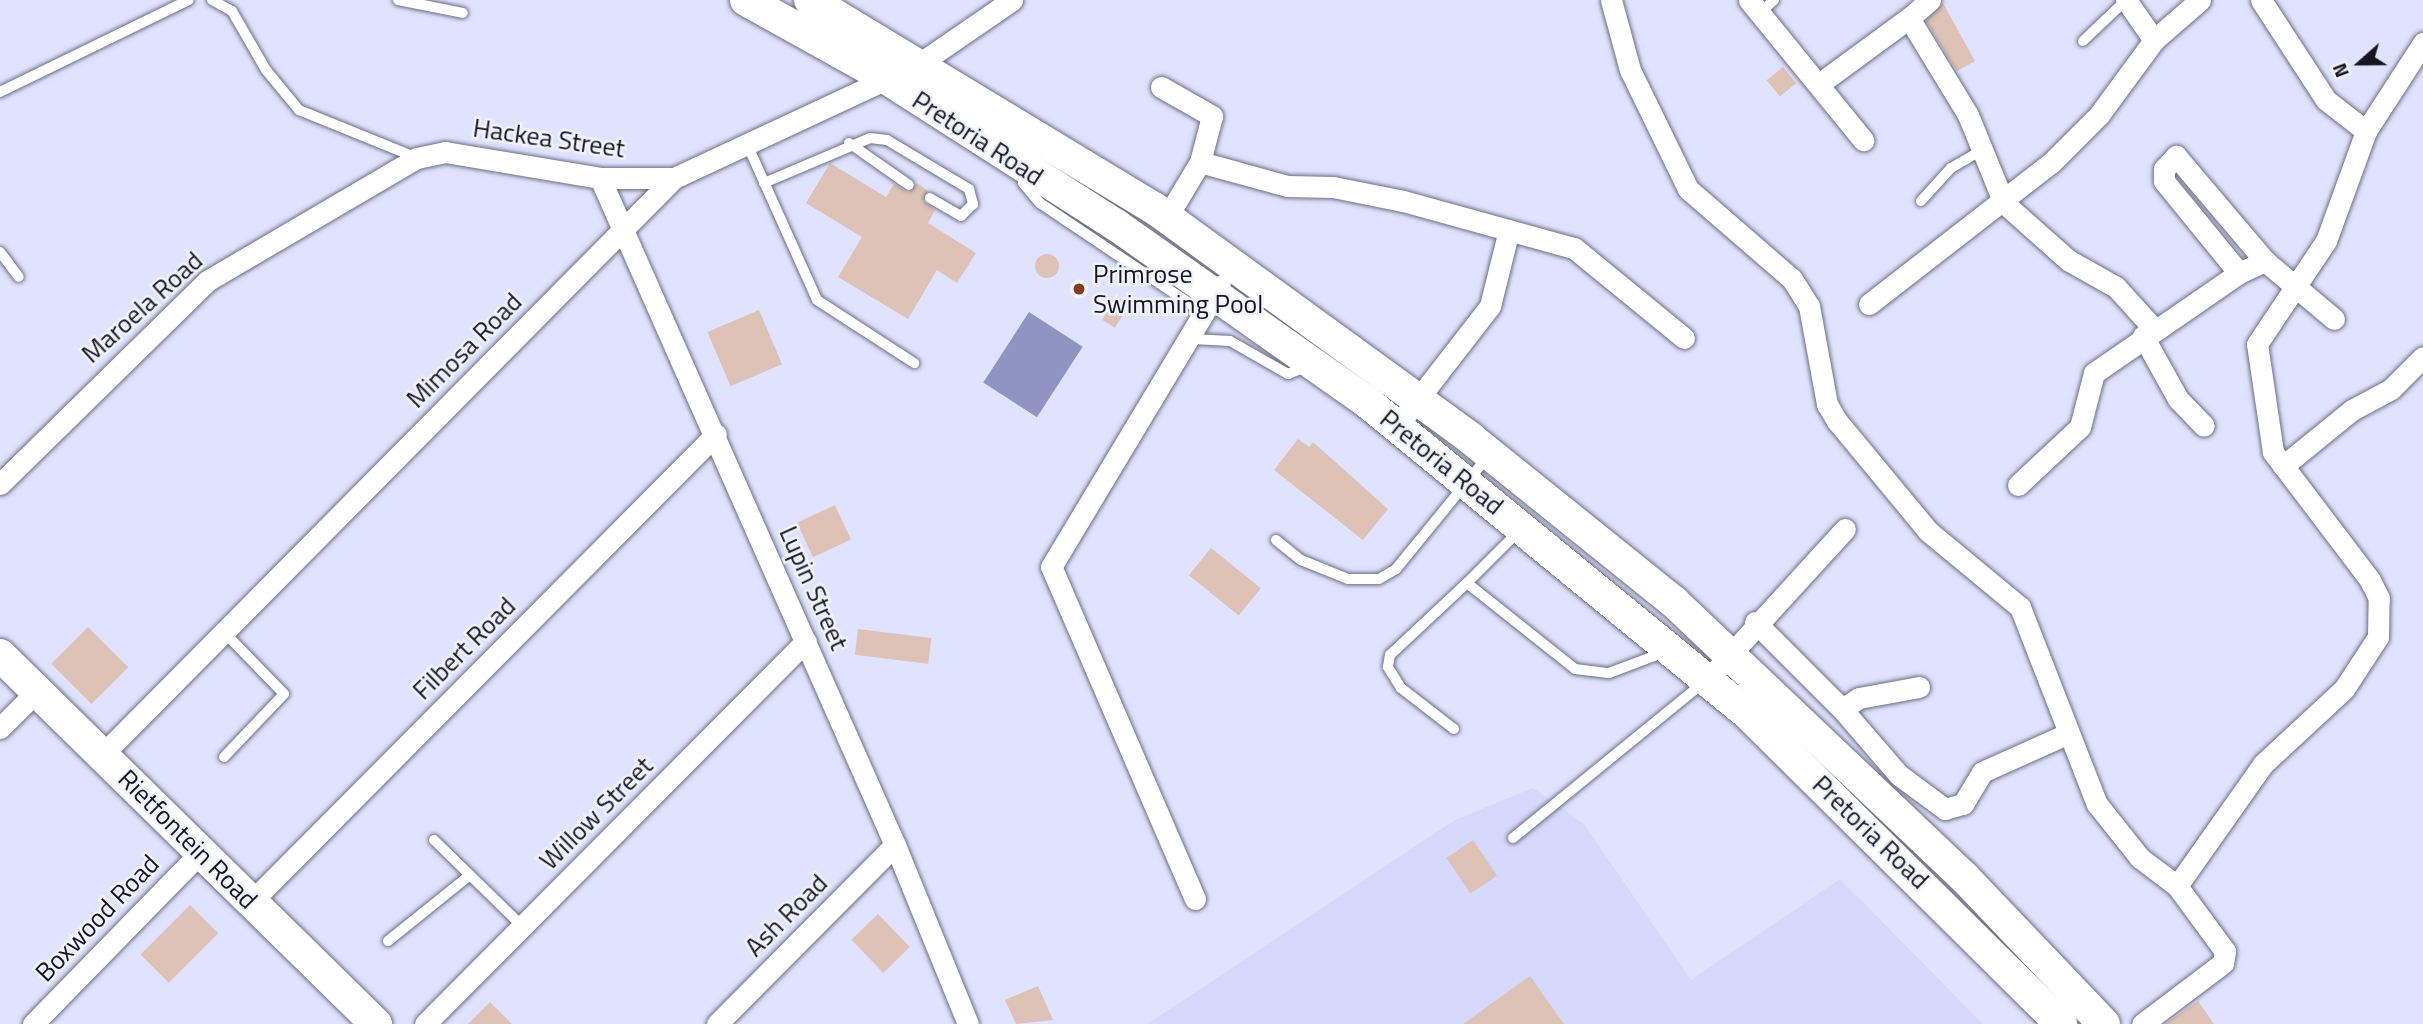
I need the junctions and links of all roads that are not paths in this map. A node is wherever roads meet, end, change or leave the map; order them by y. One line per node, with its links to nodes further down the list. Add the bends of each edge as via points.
1 (150, 0): 14 (lane)
2 (189, 0): 14 (lane)
3 (212, 0): 31 (lane, via 233,11 266,70 299,110)
4 (398, 0): 15 (lane)
5 (746, 0): 21 (main road, Pretoria Road)
6 (810, 0): 20 (main road, Pretoria Road)
7 (1012, 0): 20 (street, Mimosa Road)
8 (1611, 0): 83 (street, via 1630,70 1683,180 1799,290 1815,322 1824,389 1837,421 1928,531 2020,607)
9 (1930, 0): 16 (street)
10 (2126, 0): 17 (street); 18 (lane)
11 (2200, 0): 17 (street)
12 (2261, 0): 25 (street, via 2326,100)
13 (1761, 4): 22 (street)
14 (158, 11): 24 (lane)
15 (463, 13)
16 (1909, 18): 22 (street); 30 (street, via 1968,114)
17 (2154, 40): 40 (street, via 2094,121)
18 (2083, 41)
19 (2423, 43): 25 (street)
20 (919, 64): 21 (street, Mimosa Road); 26 (main road, Pretoria Road)
21 (886, 78): 29 (street, Mimosa Road); 33 (main road, Pretoria Road)
22 (1819, 84): 27 (street)
23 (1161, 87): 32 (street, via 1212,116)
24 (0, 92)
25 (2366, 131): 49 (street, via 2326,241)
26 (1043, 137): 33 (lane); 41 (main road, Pretoria Road)
27 (1863, 140)
28 (849, 143): 36 (lane); 37 (lane); 38 (lane, via 887,140 969,189 973,204 961,216)
29 (747, 144): 35 (street, Mimosa Road); 36 (lane)
30 (1981, 151): 39 (lane, via 1951,168); 40 (street)
31 (417, 158): 34 (street, Hackea Street, via 445,152); 66 (street, Maroela Road, via 207,281)
32 (1200, 162): 41 (street); 43 (street, via 1288,186 1333,187 1403,201)
33 (1024, 168): 50 (main road, Pretoria Road)
34 (600, 178): 35 (street, Hackea Street); 42 (street, Lupin Street)
35 (674, 178): 42 (street, Mimosa Road)
36 (764, 183): 57 (lane, via 817,300)
37 (909, 185)
38 (930, 198)
39 (1921, 201)
40 (2004, 203): 51 (street); 53 (street, via 2068,260 2116,288)
41 (1167, 217): 45 (main road, Pretoria Road)
42 (623, 229): 62 (street, Lupin Street); 73 (street, Mimosa Road)
43 (1509, 230): 54 (street, via 1574,248); 59 (street, via 1490,306)
44 (0, 252): 48 (lane)
45 (1231, 261): 50 (street); 59 (main road, Pretoria Road)
46 (2265, 261): 47 (street); 47 (street, via 2176,156 2165,167 2164,181); 49 (street)
47 (2239, 273): 53 (street)
48 (19, 277)
49 (2293, 286): 52 (street); 64 (street, via 2257,344 2267,438)
50 (1212, 304): 55 (street); 58 (main road, Pretoria Road)
51 (1869, 304)
52 (2334, 319)
53 (2148, 332): 61 (street, via 2178,399); 67 (street, via 2095,373 2080,426)
54 (1684, 338)
55 (1193, 339): 58 (lane, via 1230,341 1288,374); 93 (street, via 1051,567)
56 (2423, 357): 64 (street, via 2391,390 2352,410)
57 (914, 363)
58 (1313, 364): 60 (main road, Pretoria Road)
59 (1419, 399): 60 (street); 63 (main road, Pretoria Road)
60 (1397, 426): 65 (main road, Pretoria Road)
61 (2204, 426)
62 (716, 434): 74 (street, Lupin Street); 94 (street, Filbert Road)
63 (1490, 454): 65 (lane); 77 (main road, Pretoria Road, via 1674,602)
64 (2283, 466): 92 (street, via 2370,580 2379,597 2378,637 2344,689 2263,764)
65 (1468, 482): 68 (main road, Pretoria Road); 70 (lane, via 1396,569 1378,579 1348,579 1301,560)
66 (0, 484)
67 (2018, 485)
68 (1524, 527): 71 (lane); 75 (main road, Pretoria Road)
69 (1845, 528): 72 (street, via 1812,570)
70 (1276, 540)
71 (1467, 583): 75 (lane, via 1575,670 1609,673); 82 (lane, via 1390,655 1388,667 1401,688)
72 (1755, 622): 77 (street); 80 (street)
73 (224, 632): 84 (street, Mimosa Road); 85 (lane, via 284,694)
74 (807, 641): 89 (street, Lupin Street); 95 (street, Willow Street)
75 (1674, 649): 77 (main road, Pretoria Road)
76 (0, 655): 79 (main road, Rietfontein Road)
77 (1718, 666): 86 (main road, Pretoria Road); 87 (lane); 102 (main road, Pretoria Road)
78 (1919, 687): 80 (street, via 1859,698)
79 (37, 691): 81 (street); 84 (main road, Rietfontein Road)
80 (1842, 709): 86 (street)
81 (0, 728)
82 (1454, 729)
83 (2067, 734): 86 (street, via 1982,772 1963,804 1950,808); 92 (street, via 2111,825)
84 (103, 754): 90 (main road, Rietfontein Road)
85 (224, 757)
86 (1889, 785): 103 (main road, Pretoria Road)
87 (1513, 838)
88 (434, 840): 91 (lane)
89 (895, 845): 100 (street, Ash Road); 101 (street, Lupin Street)
90 (202, 851): 94 (main road, Rietfontein Road); 97 (street, Boxwood Road)
91 (470, 876): 95 (lane); 96 (lane)
92 (2177, 886): 104 (street, via 2218,937 2225,960)
93 (1195, 899)
94 (251, 901): 98 (main road, Rietfontein Road)
95 (522, 926): 99 (street, Willow Street)
96 (388, 941)
97 (33, 1024)
98 (376, 1024)
99 (425, 1024)
100 (717, 1024)
101 (968, 1024)
102 (2061, 1024)
103 (2104, 1024)
104 (2142, 1024)

